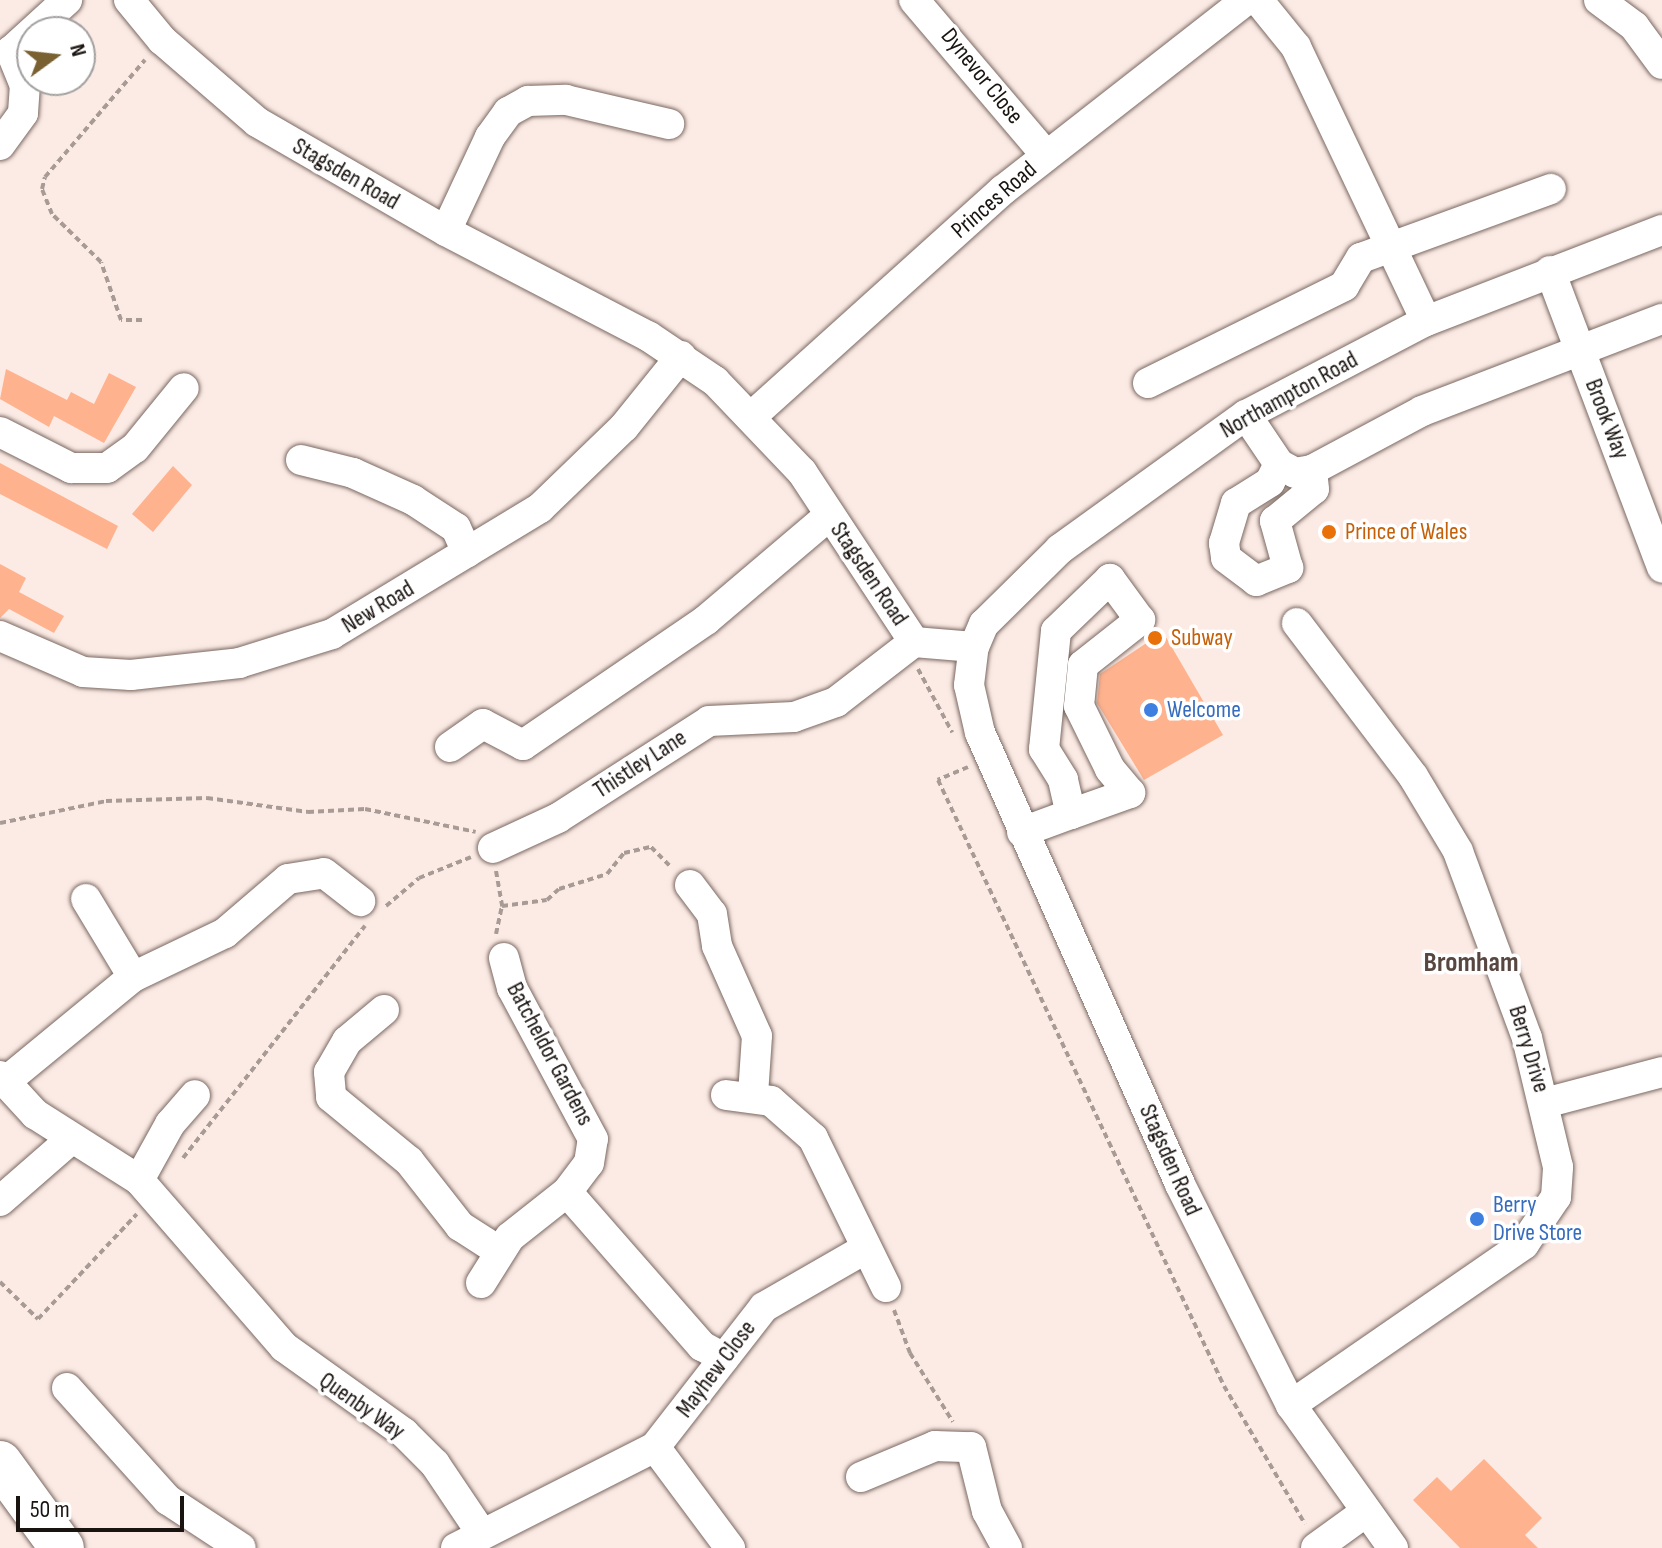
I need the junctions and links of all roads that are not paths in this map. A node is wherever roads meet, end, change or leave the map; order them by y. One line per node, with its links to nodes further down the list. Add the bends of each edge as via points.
1 (67, 0): 7 (street)
2 (129, 0): 14 (street, Stagsden Road, via 162,40 257,122)
3 (914, 0): 11 (street, Dynevor Close)
4 (1246, 0): 11 (street, Princes Road)
5 (1258, 0): 15 (street, via 1296,47)
6 (1599, 0): 8 (street, via 1634,26)
7 (6, 51): 10 (street, via 25,86 23,113)
8 (1662, 64)
9 (668, 124): 14 (street, via 566,100 528,101 508,112 490,137)
10 (0, 145)
11 (1046, 155): 23 (street, Princes Road)
12 (1551, 189): 15 (street)
13 (1662, 230): 16 (street, Northampton Road)
14 (446, 231): 20 (street, Stagsden Road)
15 (1392, 244): 18 (street); 21 (street, via 1361,258 1344,286)
16 (1550, 271): 18 (street, Northampton Road); 19 (street, Brook Way)
17 (1662, 319): 19 (street)
18 (1426, 321): 24 (street, Northampton Road)
19 (1579, 348): 28 (street, via 1422,411); 31 (street, Brook Way)
20 (681, 356): 23 (street, Stagsden Road); 30 (street, New Road, via 580,474)
21 (1148, 383)
22 (184, 388): 25 (street, via 164,433 120,462 87,471)
23 (753, 415): 29 (street, Stagsden Road)
24 (1246, 415): 27 (street); 35 (street, Northampton Road, via 1060,549 984,624)
25 (0, 432)
26 (301, 460): 30 (street, via 353,473 413,500 456,528)
27 (1279, 464): 28 (street, via 1295,473); 28 (street, via 1270,482 1236,503 1224,543 1226,558 1256,581 1288,568 1275,521 1314,489)
28 (1312, 470)
29 (830, 515): 34 (street, Stagsden Road); 36 (street, via 706,620 523,745 483,724)
30 (467, 553): 33 (street, New Road, via 332,634 239,663 131,675 83,672)
31 (1662, 568)
32 (1297, 623): 49 (street, Berry Drive, via 1413,776 1458,851 1479,898)
33 (0, 636)
34 (914, 642): 35 (street, Stagsden Road); 39 (street, Thistley Lane, via 836,702 794,717 709,721 558,818)
35 (974, 647): 38 (street, Stagsden Road, via 969,685 980,733)
36 (450, 747)
37 (1071, 814): 37 (street, via 1063,780 1044,749 1056,631 1110,579 1140,620 1083,665 1079,706 1110,769 1130,793); 38 (street)
38 (1022, 832): 60 (street, Stagsden Road, via 1213,1255)
39 (493, 848)
40 (690, 885): 54 (street, via 724,912 717,946 757,1036 740,1095 793,1115 813,1138)
41 (86, 899): 44 (street)
42 (372, 908): 44 (street, via 324,873 305,871 225,933)
43 (504, 958): 52 (street, Batcheldor Gardens, via 512,988 591,1126 589,1163)
44 (133, 977): 47 (street)
45 (384, 1010): 55 (street, via 347,1041 329,1072 331,1097 409,1161 460,1226)
46 (1662, 1072): 49 (street)
47 (2, 1079): 50 (street, Quenby Way)
48 (195, 1095): 51 (street, via 170,1124)
49 (1545, 1103): 60 (street, Berry Drive, via 1558,1167 1556,1197 1546,1219 1524,1244)
50 (71, 1139): 51 (street, Quenby Way); 53 (street)
51 (146, 1188): 65 (street, Quenby Way, via 284,1347 404,1433 435,1464)
52 (567, 1192): 55 (street, Batcheldor Gardens); 58 (street, via 702,1346)
53 (0, 1201)
54 (865, 1249): 57 (street); 58 (street, Mayhew Close, via 764,1307)
55 (499, 1251): 56 (street, Batcheldor Gardens)
56 (481, 1283)
57 (886, 1287)
58 (724, 1358): 61 (street, Mayhew Close)
59 (67, 1388): 68 (street, via 168,1500)
60 (1291, 1405): 64 (street, Stagsden Road)
61 (655, 1447): 65 (street, Quenby Way); 69 (street)
62 (0, 1463): 67 (highway)
63 (861, 1477): 70 (street, via 935,1446 971,1447 987,1511)
64 (1363, 1514): 66 (street); 71 (street, Stagsden Road)
65 (468, 1539)
66 (1317, 1547)
67 (62, 1548)
68 (241, 1548)
69 (730, 1548)
70 (1007, 1548)
71 (1393, 1548)

